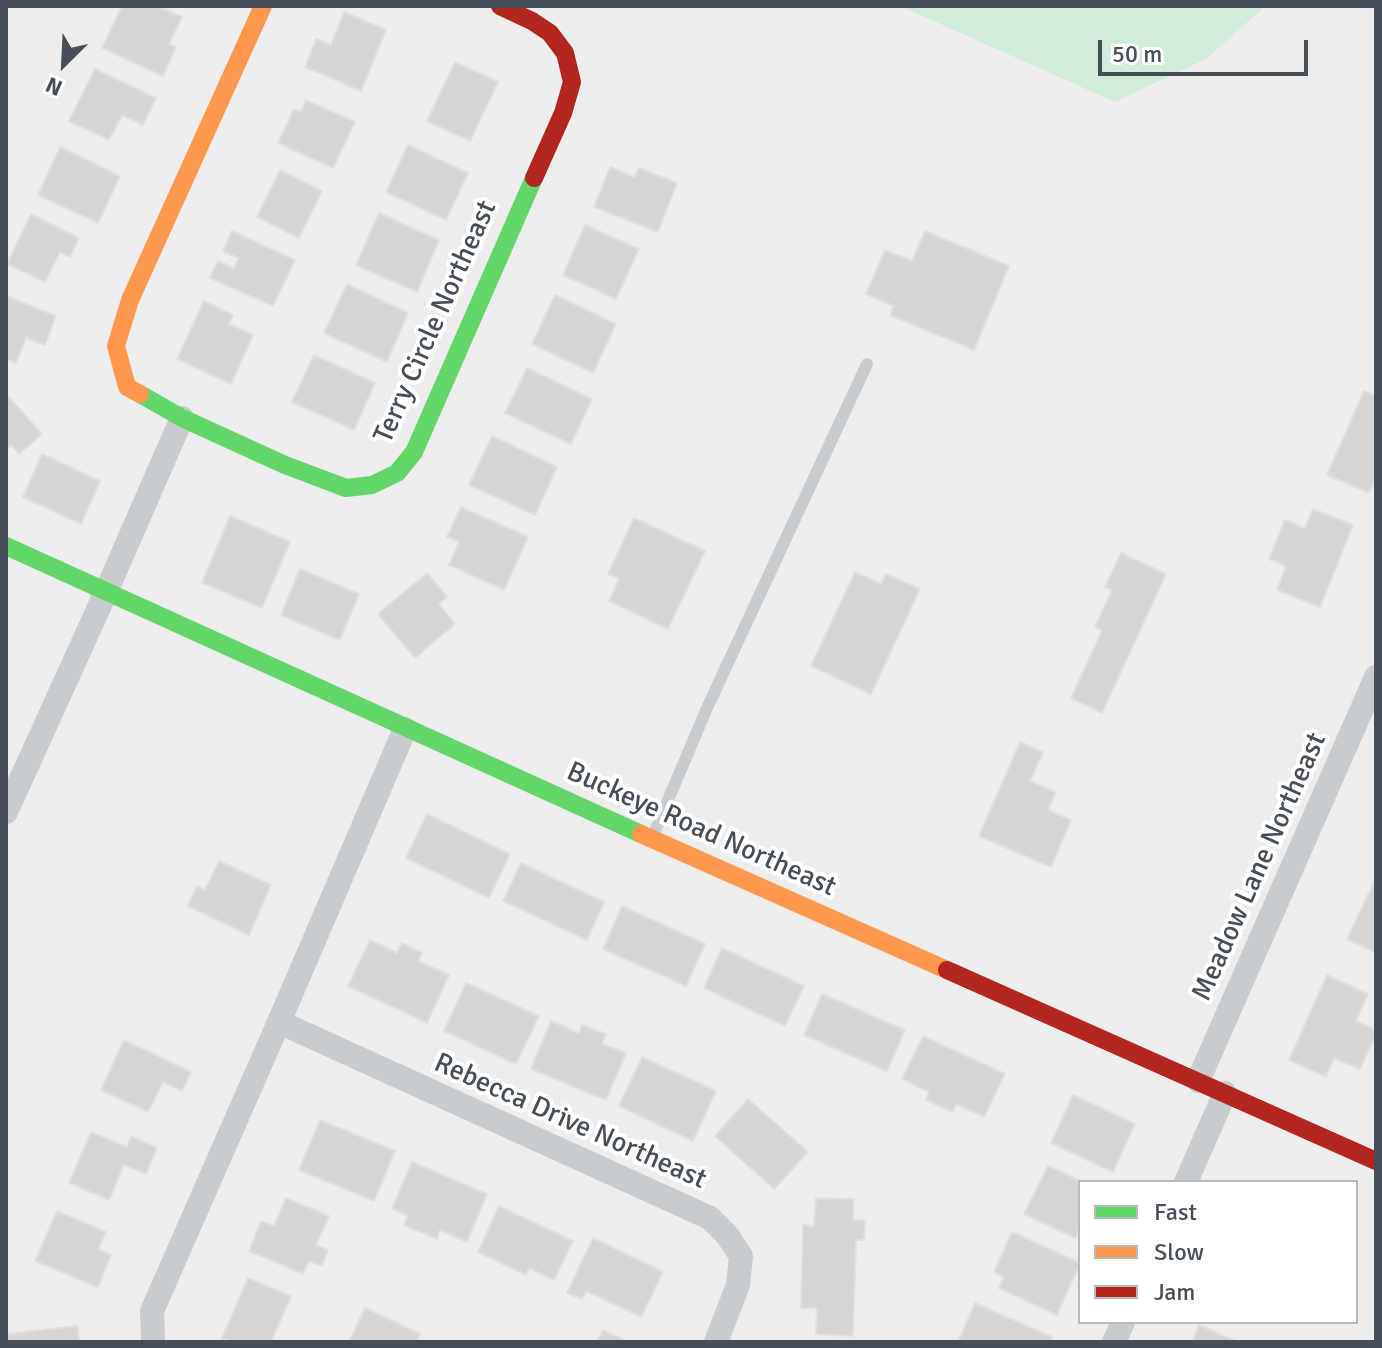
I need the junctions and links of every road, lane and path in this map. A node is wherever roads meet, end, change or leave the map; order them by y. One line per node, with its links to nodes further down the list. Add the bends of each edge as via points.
1 (263, 6): 4 (street, Terry Circle Northeast, via 130,300 116,346 127,387)
2 (500, 6): 4 (street, Terry Circle Northeast, via 550,33 565,53 572,82 414,452 397,473 372,485 346,488)
3 (867, 364): 10 (lane)
4 (182, 418): 6 (street)
5 (6, 546): 6 (street, Buckeye Road Northeast)
6 (106, 592): 8 (street, Buckeye Road Northeast); 9 (street)
7 (1376, 677): 12 (street, Meadow Lane Northeast)
8 (405, 729): 10 (street, Buckeye Road Northeast); 11 (street)
9 (6, 812)
10 (652, 838): 12 (street, Buckeye Road Northeast)
11 (279, 1022): 16 (street, via 152,1311); 17 (street, Rebecca Drive Northeast, via 710,1218 741,1256 738,1285)
12 (1198, 1081): 13 (street, Buckeye Road Northeast)
13 (1225, 1093): 14 (street, Buckeye Road Northeast); 15 (street)
14 (1376, 1161)
15 (1187, 1180)
16 (153, 1342)
17 (716, 1342)

